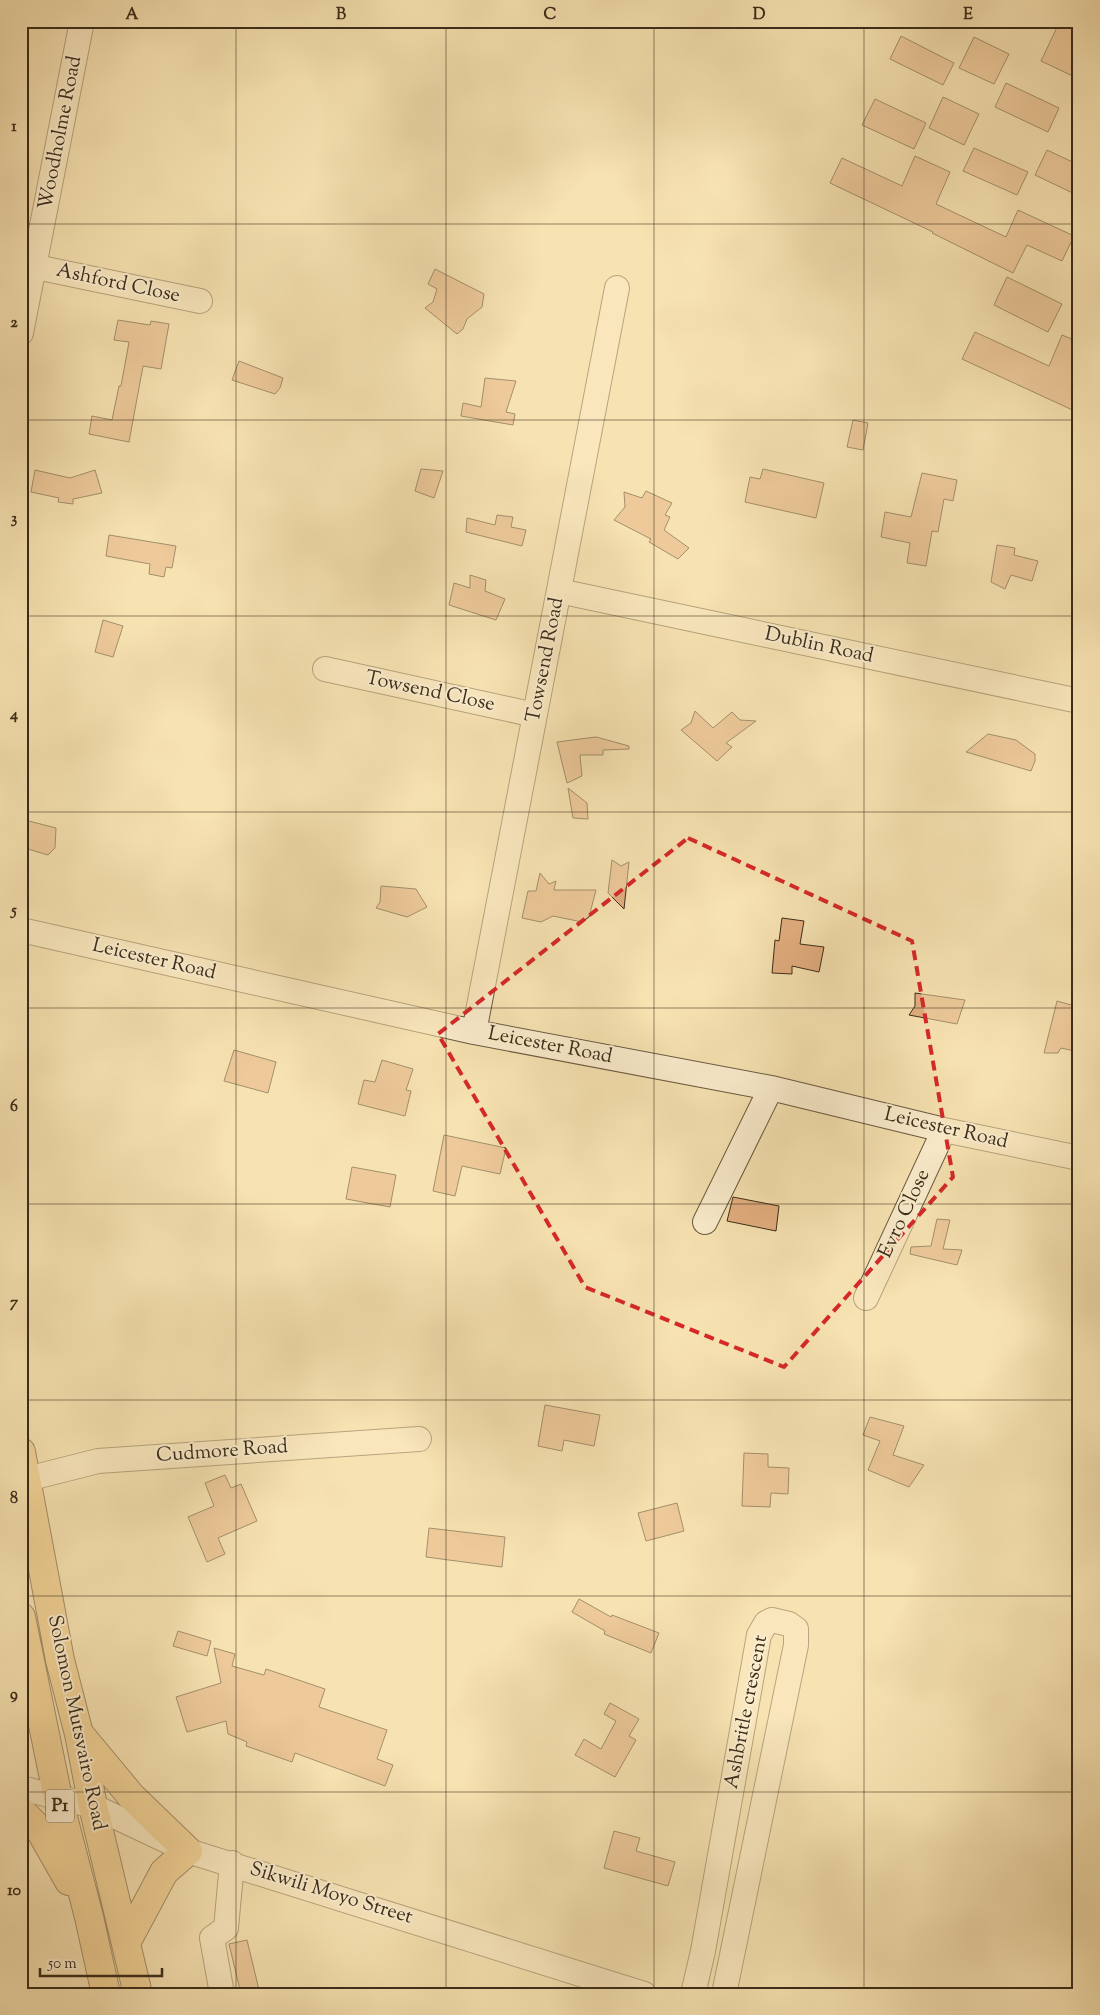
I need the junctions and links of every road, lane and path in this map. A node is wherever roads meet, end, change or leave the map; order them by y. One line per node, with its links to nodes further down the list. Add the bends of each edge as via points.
1 (82, 21): 2 (street, Woodholme Road)
2 (36, 268): 4 (street, Ashford Close); 5 (street, Woodholme Road)
3 (618, 288): 6 (street, Towsend Road)
4 (200, 301)
5 (21, 333)
6 (559, 591): 8 (street, Dublin Road); 9 (street, Towsend Road)
7 (325, 669): 9 (street, Towsend Close)
8 (1079, 701)
9 (535, 715): 11 (street, Towsend Road)
10 (21, 930): 11 (street, Leicester Road)
11 (474, 1032): 12 (street, Leicester Road)
12 (771, 1088): 13 (street, Leicester Road); 15 (street)
13 (944, 1130): 14 (street, Leicester Road); 16 (street, Evro Close)
14 (1079, 1158)
15 (705, 1222)
16 (866, 1298)
17 (419, 1438): 19 (street, Cudmore Road, via 98,1461)
18 (21, 1452): 19 (highway, Solomon Mutsvairo Road / P1)
19 (28, 1479): 22 (highway, Solomon Mutsvairo Road / P1, via 60,1660)
20 (21, 1617): 21 (highway, P1)
21 (28, 1700): 24 (highway, P1)
22 (79, 1734): 25 (highway, Solomon Mutsvairo Road / P1); 27 (highway, via 131,1796)
23 (21, 1788): 24 (street, Sikwili Moyo Street)
24 (58, 1798): 25 (street, Sikwili Moyo Street); 29 (highway, P1)
25 (94, 1806): 27 (street, Sikwili Moyo Street); 30 (highway, Solomon Mutsvairo Road / P1)
26 (21, 1811): 29 (highway, via 40,1830)
27 (188, 1850): 28 (street, Sikwili Moyo Street); 30 (highway, via 164,1872)
28 (232, 1863): 33 (street, via 226,1928 212,1938); 34 (street, Sikwili Moyo Street)
29 (89, 1917): 31 (highway, P1)
30 (126, 1943): 32 (highway, Solomon Mutsvairo Road / P1)
31 (106, 1994)
32 (138, 1994)
33 (222, 1994)
34 (644, 1994)
35 (693, 1994): 36 (street, Ashbritle crescent, via 759,1635 766,1623 772,1620 796,1629 796,1645)
36 (724, 1994)

